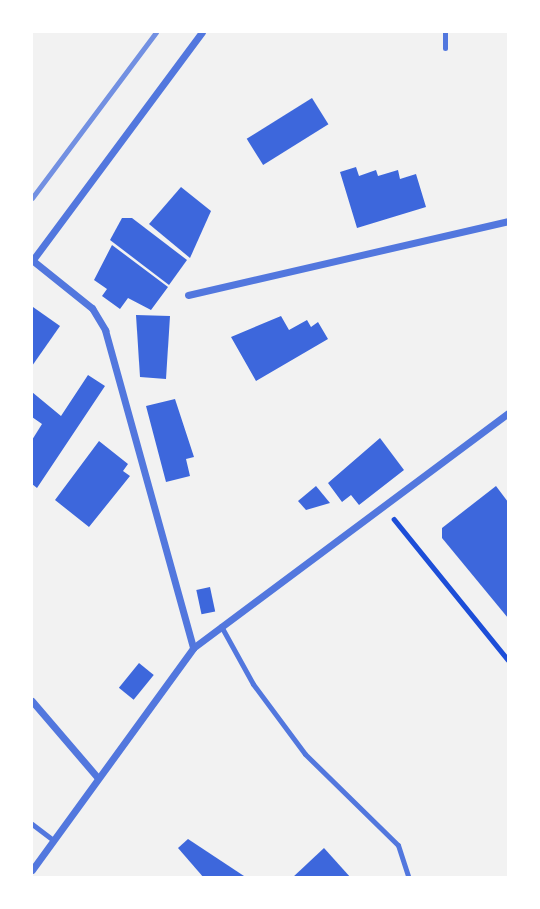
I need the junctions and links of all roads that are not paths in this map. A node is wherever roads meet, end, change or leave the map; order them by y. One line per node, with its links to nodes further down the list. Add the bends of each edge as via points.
1 (202, 32): 5 (street)
2 (445, 32): 3 (lane)
3 (445, 48)
4 (509, 221): 6 (street)
5 (32, 261): 9 (street, via 92,308 105,330)
6 (188, 295)
7 (509, 413): 8 (street)
8 (220, 624): 9 (street); 15 (lane, via 253,684 305,754 398,845)
9 (192, 648): 11 (street)
10 (32, 701): 11 (street)
11 (98, 778): 13 (street)
12 (32, 824): 13 (lane)
13 (52, 841): 14 (street)
14 (32, 870)
15 (409, 877)

